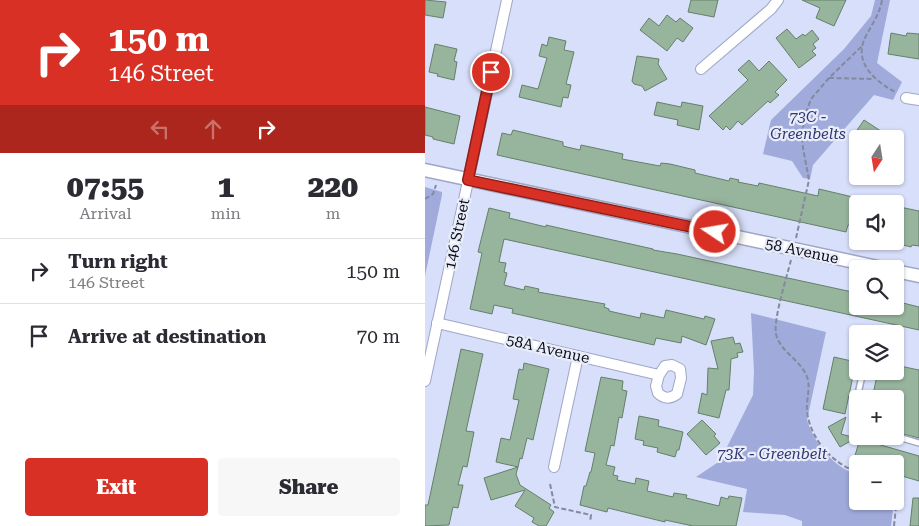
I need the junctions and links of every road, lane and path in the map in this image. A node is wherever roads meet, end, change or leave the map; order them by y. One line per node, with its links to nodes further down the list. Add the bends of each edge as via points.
1 (507, 0): 12 (street, 146 Street)
2 (778, 0): 5 (street)
3 (882, 0): 4 (path, via 880,12)
4 (862, 46): 6 (path); 7 (path, via 867,71)
5 (701, 69)
6 (829, 78): 7 (path); 15 (path, via 811,99 805,113 803,140 809,180)
7 (876, 79): 8 (path)
8 (895, 92)
9 (906, 98): 10 (street)
10 (919, 100)
11 (425, 170): 12 (street, 58 Avenue)
12 (468, 180): 17 (street, 58 Avenue); 20 (street, 146 Street)
13 (443, 187): 14 (path, via 436,185 433,194)
14 (425, 198)
15 (795, 240)
16 (791, 258): 27 (path, via 776,333 779,343 808,378 807,411 823,448)
17 (849, 261)
18 (904, 272): 19 (street)
19 (919, 276)
20 (437, 323): 21 (street, 58A Avenue); 23 (street, 146 Street)
21 (578, 356): 22 (street, 58A Avenue); 26 (street)
22 (659, 375)
23 (425, 381)
24 (904, 439): 25 (lane)
25 (919, 443)
26 (554, 467)
27 (849, 469)
28 (550, 484): 30 (path, via 555,507 591,515)
29 (896, 510): 31 (path)
30 (590, 522)
31 (894, 526)

